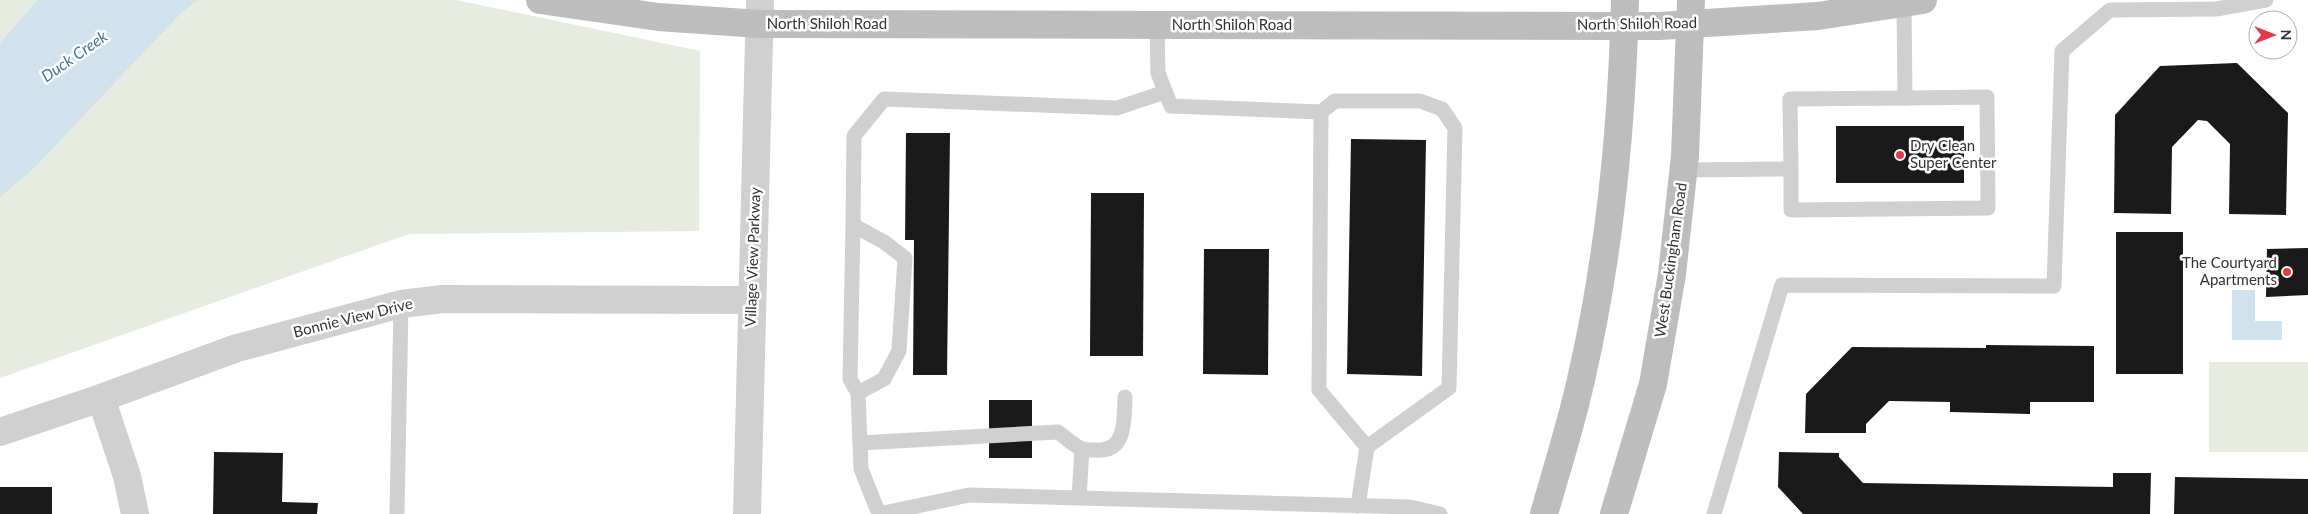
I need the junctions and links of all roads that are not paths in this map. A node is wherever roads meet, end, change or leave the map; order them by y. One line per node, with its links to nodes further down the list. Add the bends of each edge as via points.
1 (540, 0): 4 (main road, North Shiloh Road, via 658,17)
2 (2262, 1): 34 (lane, via 2216,9 2110,10 2062,51 2054,286 1782,285)
3 (1914, 2): 5 (main road, North Shiloh Road, via 1818,16); 9 (lane)
4 (760, 12): 7 (main road, North Shiloh Road); 14 (street, Village View Parkway)
5 (1691, 12): 6 (main road, North Shiloh Road); 12 (main road, West Buckingham Road)
6 (1625, 13): 7 (main road, North Shiloh Road); 32 (main road, via 1620,126 1608,232 1582,375)
7 (1157, 25): 8 (lane, via 1158,73)
8 (1165, 92): 10 (lane, via 1171,106); 13 (lane, via 1117,108 884,99 854,136)
9 (1906, 98): 11 (lane, via 1790,99); 11 (lane, via 1987,97 1988,208 1792,210)
10 (1321, 112): 21 (lane, via 1319,390); 21 (lane, via 1336,101 1420,101 1442,109 1455,128 1450,388)
11 (1791, 169): 12 (lane)
12 (1683, 170): 33 (main road, West Buckingham Road, via 1672,274 1653,384)
13 (853, 225): 16 (lane, via 850,380); 16 (lane, via 905,258 899,351 884,380)
14 (752, 300): 15 (street, Bonnie View Drive, via 443,299); 29 (street, Village View Parkway)
15 (401, 304): 18 (street, Bonnie View Drive, via 237,348); 28 (lane)
16 (858, 393): 20 (lane)
17 (1125, 397): 22 (lane, via 1124,426 1119,441 1101,451)
18 (101, 398): 19 (street, Bonnie View Drive); 27 (street)
19 (0, 432)
20 (860, 443): 22 (lane, via 1058,432); 30 (lane, via 861,469)
21 (1366, 447): 24 (lane)
22 (1082, 449): 23 (lane)
23 (1079, 497): 25 (lane); 30 (lane, via 969,495)
24 (1358, 506): 25 (lane); 26 (lane)
25 (1299, 509)
26 (1409, 511): 31 (lane)
27 (135, 514)
28 (397, 514)
29 (747, 514)
30 (879, 514)
31 (1440, 514)
32 (1544, 514)
33 (1614, 514)
34 (1714, 514)

